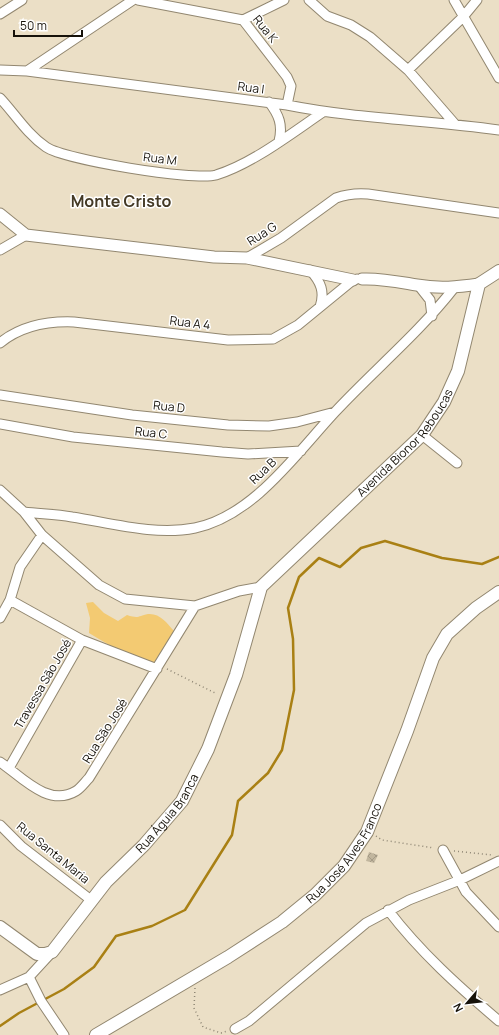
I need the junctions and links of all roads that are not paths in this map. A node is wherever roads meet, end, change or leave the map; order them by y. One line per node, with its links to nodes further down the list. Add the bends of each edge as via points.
1 (22, 0): 8 (street)
2 (133, 0): 13 (street)
3 (138, 0): 10 (street, Rua K)
4 (284, 0): 10 (street)
5 (454, 0): 9 (street)
6 (477, 0): 9 (street)
7 (313, 1): 12 (street, via 327,16 351,25 370,37)
8 (0, 14)
9 (463, 17): 12 (street); 14 (street)
10 (244, 20): 17 (street, Rua K, via 287,77 291,86)
11 (0, 70): 13 (street, Rua I)
12 (408, 70): 19 (street)
13 (27, 71): 16 (street, Rua I)
14 (499, 78)
15 (0, 98): 21 (street, Rua M, via 25,128 45,146 57,153 103,164 191,176 213,175 239,165)
16 (269, 102): 17 (street, Rua I); 21 (street, via 280,122)
17 (287, 105): 18 (street, Rua I)
18 (323, 112): 19 (street, Rua I); 21 (street, Rua M)
19 (454, 124): 20 (street, Rua I)
20 (499, 130)
21 (279, 141)
22 (499, 213): 26 (street, Rua G, via 368,194 350,194 336,198 281,238)
23 (0, 214): 24 (street)
24 (26, 235): 25 (street); 26 (street, Rua G, via 214,257)
25 (0, 250)
26 (246, 258): 27 (street)
27 (310, 270): 29 (street); 33 (street, via 322,286 324,297)
28 (499, 270): 30 (main road)
29 (358, 279): 31 (street, via 393,280); 33 (street, Rua A 4)
30 (479, 284): 32 (street); 39 (main road, Avenida Bionor Reboucas, via 458,371 444,402)
31 (419, 286): 32 (street); 34 (street, via 430,300)
32 (454, 288): 34 (street, Rua B)
33 (320, 309): 35 (street, Rua A 4, via 282,336 263,340 228,340 74,322 51,322 27,328)
34 (432, 316): 37 (street, Rua B)
35 (0, 343)
36 (0, 395): 37 (street, Rua D, via 132,415 228,425 269,426)
37 (335, 412): 40 (street, Rua B)
38 (0, 424): 40 (street, Rua C, via 73,437 222,452 248,454)
39 (422, 435): 41 (street); 45 (main road, Avenida Bionor Reboucas)
40 (301, 451): 43 (street, Rua B, via 246,503 227,516 194,528 142,528 69,516)
41 (457, 463)
42 (0, 490): 43 (street)
43 (24, 512): 44 (street)
44 (42, 535): 47 (street, via 20,567); 48 (street, via 99,585 125,598)
45 (261, 587): 48 (street, via 243,590); 58 (main road, Rua Águia Branca, via 236,675 208,749 182,801)
46 (499, 592): 68 (main road, Rua José Alves Franco, via 476,608 447,634 433,658 367,832 344,866 315,895 282,922)
47 (10, 600): 49 (street); 50 (street)
48 (195, 606): 51 (street, Rua São José)
49 (0, 618)
50 (82, 640): 51 (street, Travessa São José); 53 (street, Travessa São José)
51 (158, 667): 53 (street, Rua São José, via 89,778 76,791 57,796 46,793 21,779)
52 (0, 762): 53 (street, Rua São José)
53 (9, 768)
54 (0, 825): 58 (street, Rua Santa Maria, via 21,846)
55 (443, 850): 57 (street)
56 (499, 861): 57 (street)
57 (460, 880): 59 (street); 61 (street, via 466,892)
58 (91, 900): 62 (main road, Rua Águia Branca)
59 (388, 910): 65 (street, via 422,950); 66 (street, via 366,923 249,1021)
60 (0, 927): 62 (main road, via 37,954)
61 (499, 927)
62 (52, 952): 63 (street, Rua Águia Branca)
63 (29, 977): 64 (street, Rua Águia Branca); 67 (street, via 41,1001)
64 (0, 990)
65 (499, 1021)
66 (235, 1029)
67 (64, 1035)
68 (96, 1035)

